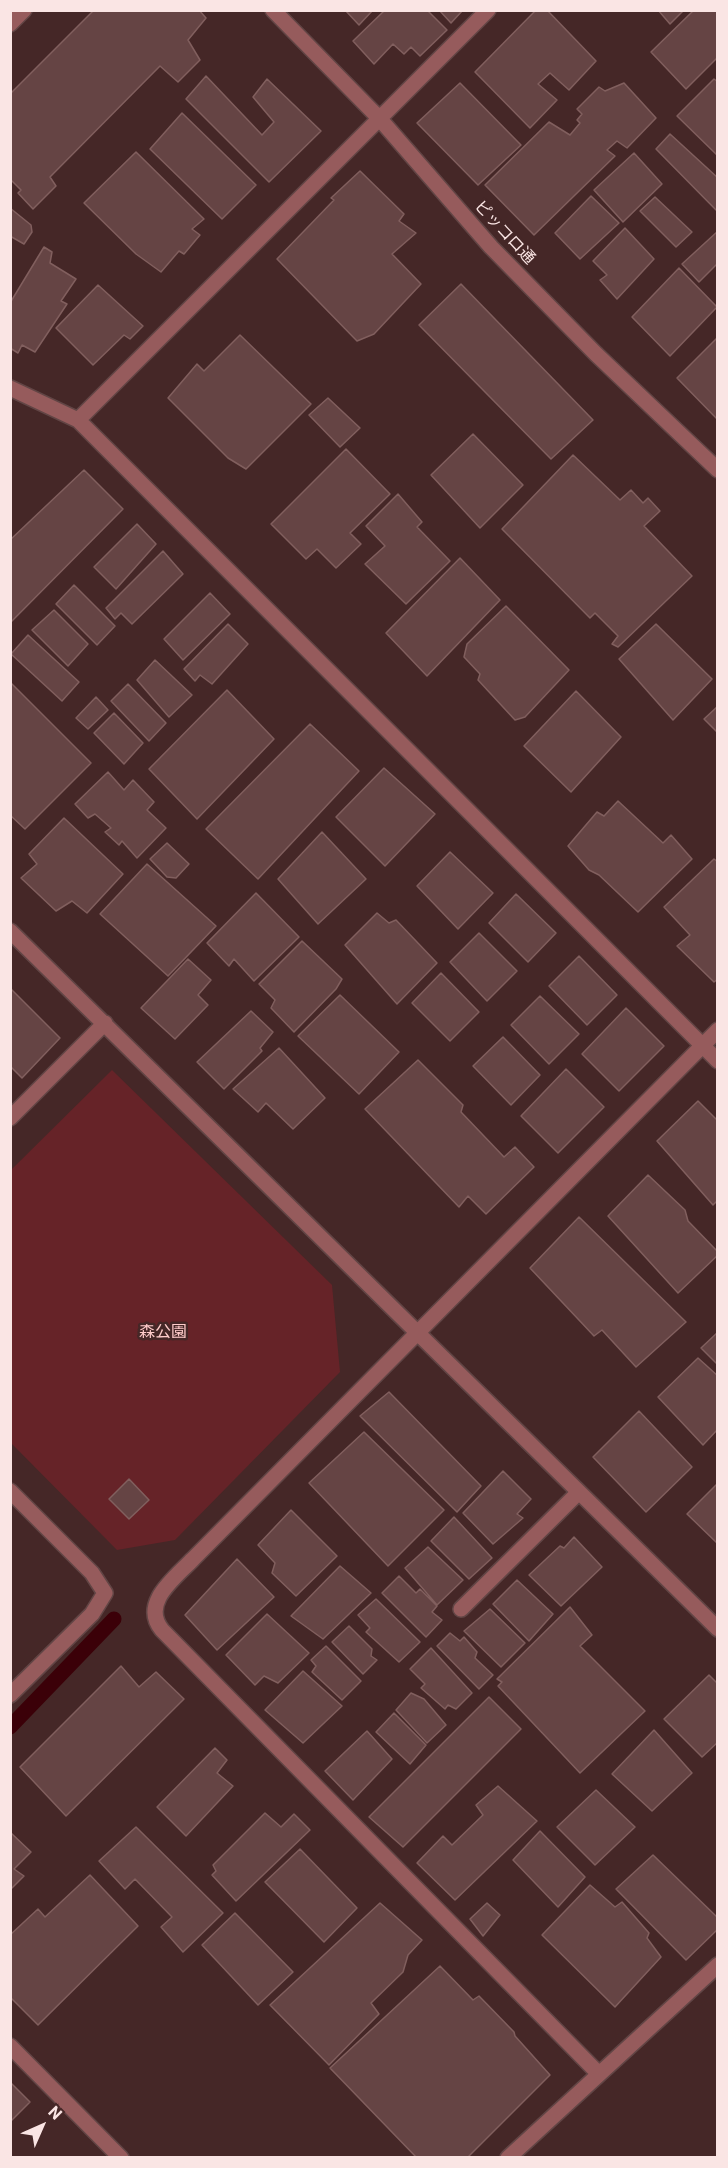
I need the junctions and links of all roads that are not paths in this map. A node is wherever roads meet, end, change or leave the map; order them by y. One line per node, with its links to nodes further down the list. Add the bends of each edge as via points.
1 (24, 10): 4 (street)
2 (273, 10): 5 (street, ピッコロ通)
3 (488, 10): 5 (street)
4 (10, 24)
5 (379, 118): 7 (street); 8 (street, ピッコロ通, via 491,247)
6 (10, 388): 7 (street)
7 (78, 420): 12 (street)
8 (717, 470)
9 (10, 931): 10 (street)
10 (105, 1023): 14 (street); 15 (street)
11 (717, 1030): 12 (street)
12 (702, 1046): 13 (street); 15 (street)
13 (717, 1061)
14 (10, 1118)
15 (418, 1332): 17 (street); 23 (street, via 163,1591 154,1615 162,1630)
16 (10, 1491): 20 (street, via 92,1573 105,1593 92,1614)
17 (579, 1492): 18 (street); 19 (street)
18 (461, 1609)
19 (717, 1629)
20 (10, 1695)
21 (717, 1965): 23 (street)
22 (10, 2046): 24 (street)
23 (599, 2074): 25 (street)
24 (121, 2157)
25 (508, 2157)

